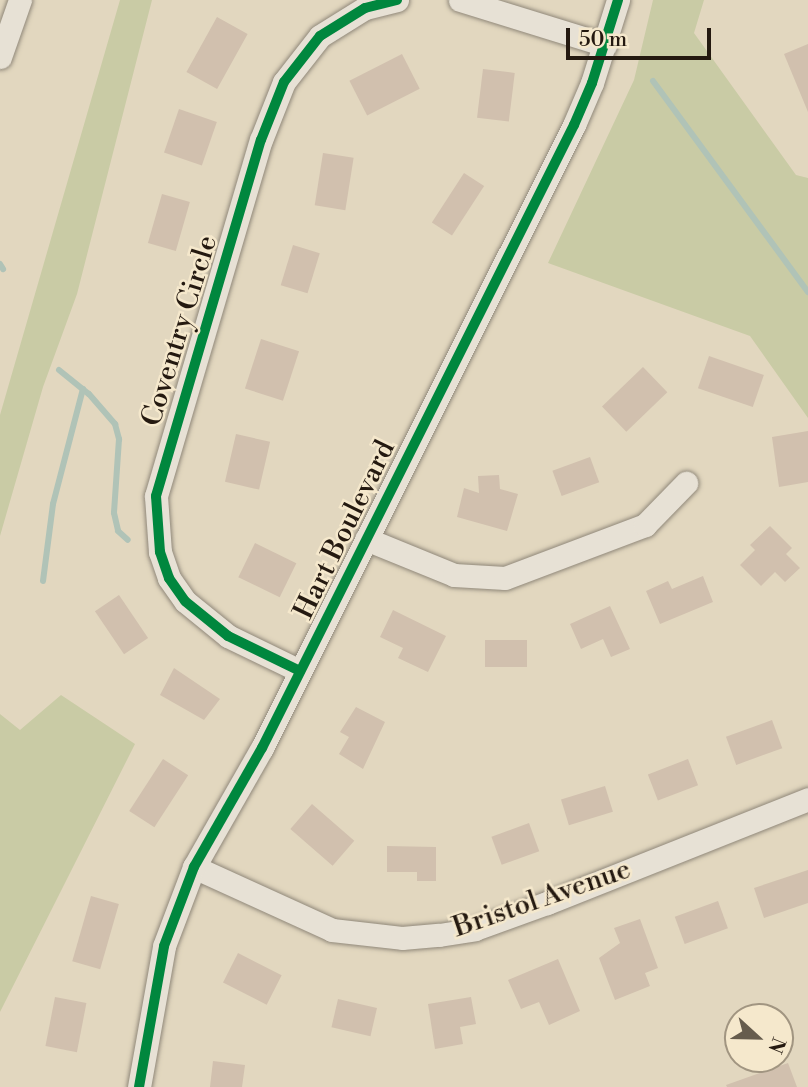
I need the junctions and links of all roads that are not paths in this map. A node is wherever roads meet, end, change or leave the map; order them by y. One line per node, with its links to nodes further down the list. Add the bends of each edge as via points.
1 (20, 0): 6 (street)
2 (397, 0): 9 (street, Coventry Circle, via 365,8 320,36 284,82 261,140 156,496 160,552 169,578 185,601 228,636)
3 (460, 0): 5 (street)
4 (618, 0): 5 (street, Hart Boulevard)
5 (605, 45): 8 (street, Hart Boulevard, via 579,113)
6 (0, 57)
7 (686, 483): 8 (street, via 645,525 505,578 454,575)
8 (366, 539): 9 (street, Hart Boulevard)
9 (300, 671): 11 (street, Hart Boulevard)
10 (808, 799): 11 (street, Bristol Avenue, via 522,912 475,929 439,935 402,938 332,930)
11 (194, 867): 12 (street, Hart Boulevard, via 164,946)
12 (139, 1087)

